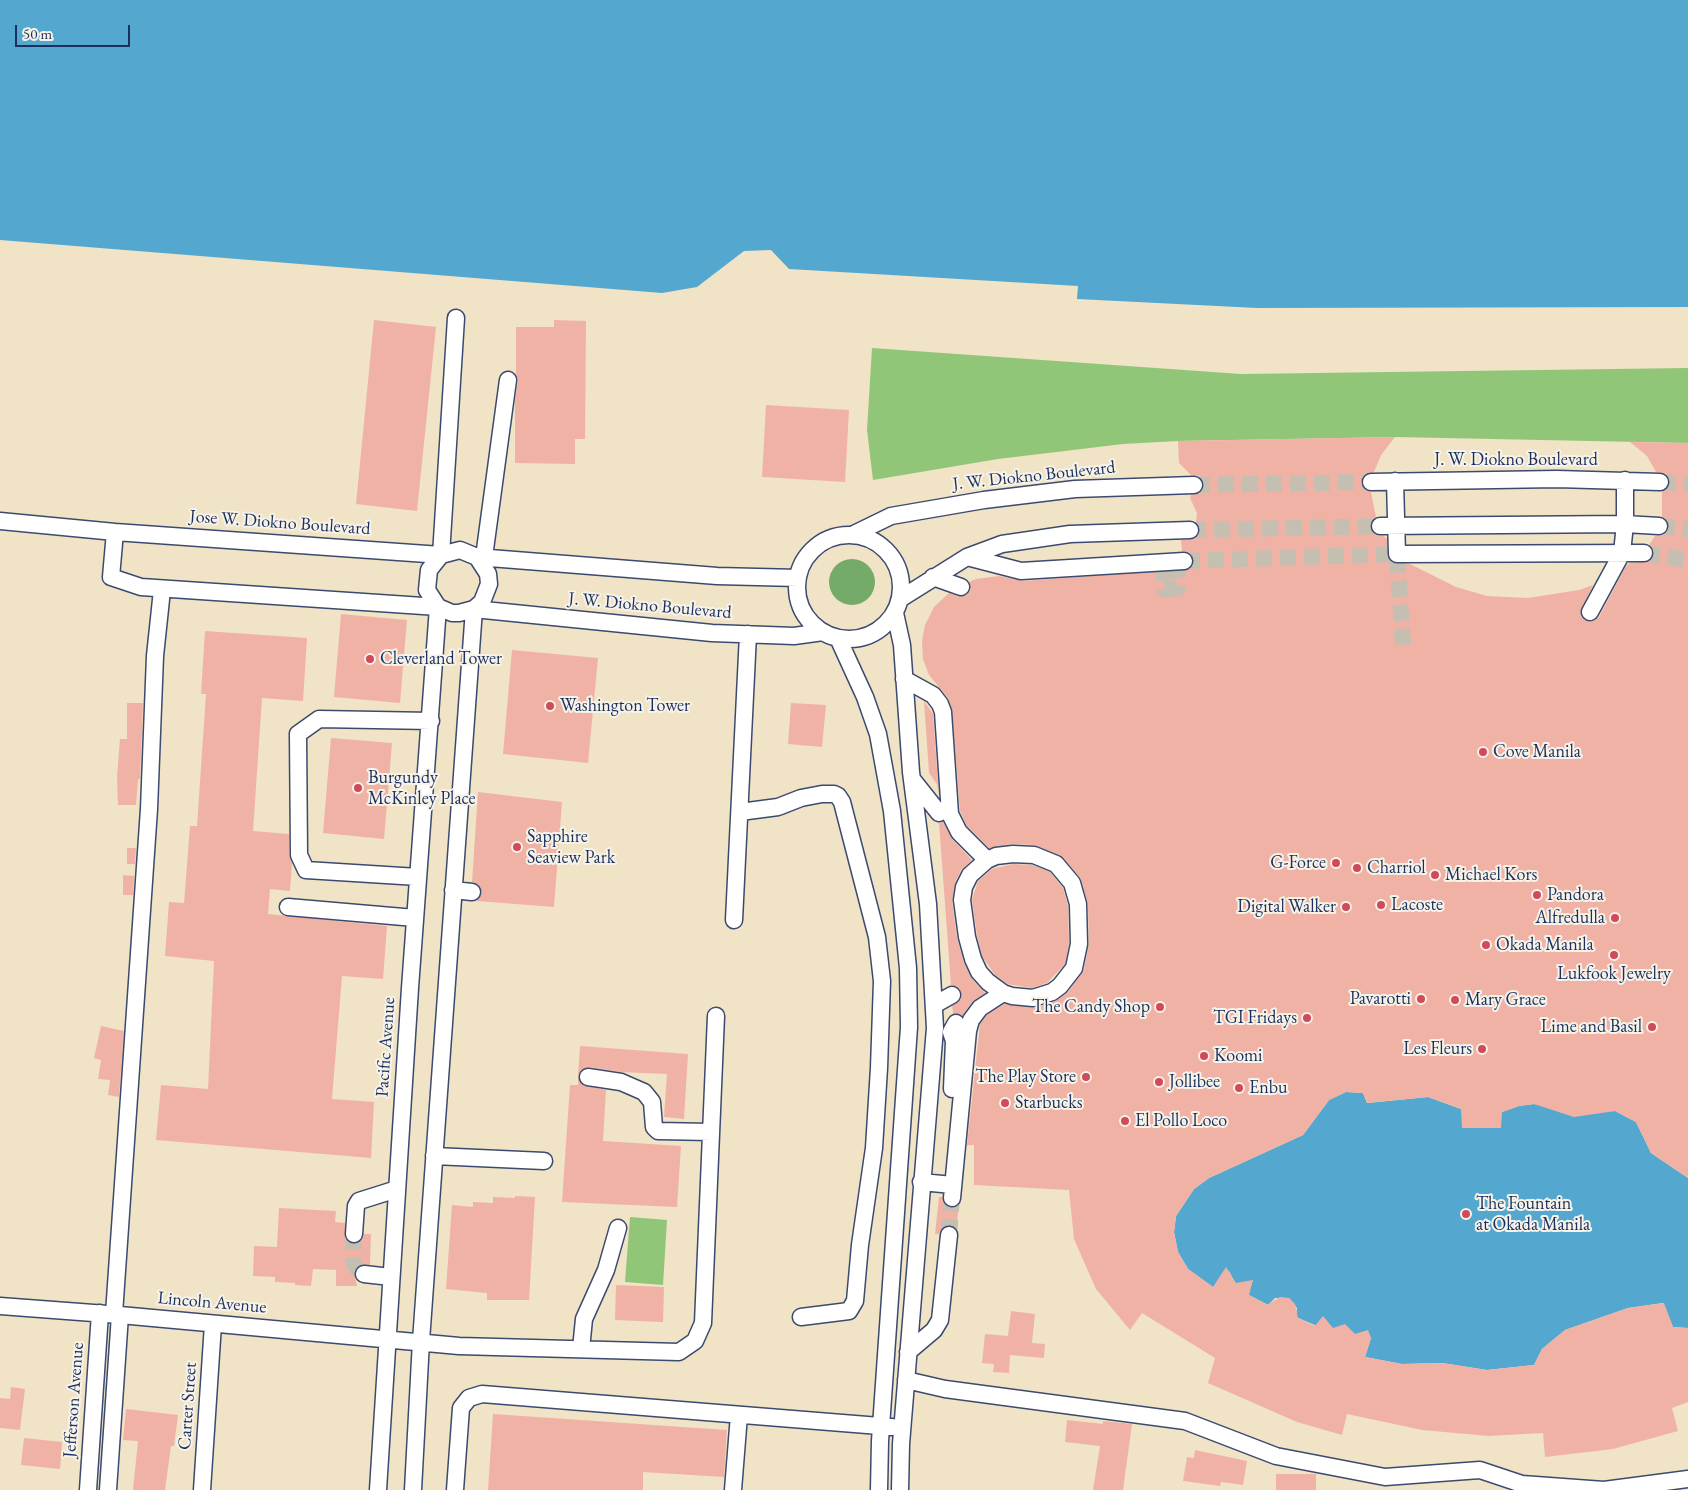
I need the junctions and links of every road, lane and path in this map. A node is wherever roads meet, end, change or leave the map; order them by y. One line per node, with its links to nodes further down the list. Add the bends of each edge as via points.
1 (456, 318): 18 (street)
2 (508, 380): 19 (street)
3 (1626, 480): 4 (street, J. W. Diokno Boulevard); 6 (street, J. W. Diokno Boulevard); 9 (street)
4 (1395, 481): 5 (street, J. W. Diokno Boulevard); 11 (street)
5 (1371, 482)
6 (1660, 482)
7 (1194, 485): 15 (street, J. W. Diokno Boulevard, via 1075,489 958,504 891,516)
8 (0, 521): 14 (street, Jose W. Diokno Boulevard)
9 (1625, 524): 11 (street); 12 (street); 16 (street)
10 (1380, 526): 11 (street)
11 (1397, 526): 16 (street, via 1397,554)
12 (1659, 526)
13 (1190, 530): 20 (street, via 1050,536 993,546)
14 (115, 532): 18 (street, Jose W. Diokno Boulevard); 25 (street, via 111,577)
15 (854, 534): 23 (street, via 837,536 818,544 805,559); 26 (street, via 873,540 892,556 901,579)
16 (1622, 553): 17 (street); 29 (street)
17 (1644, 553)
18 (441, 555): 19 (street, via 460,550); 27 (street, via 428,570 426,580 432,600)
19 (480, 557): 23 (street, J. W. Diokno Boulevard, via 717,576); 28 (street, via 489,584 482,602)
20 (967, 557): 21 (street, via 1022,571); 22 (street)
21 (1173, 563)
22 (933, 577): 24 (street); 26 (street)
23 (798, 578): 31 (street, via 797,591 802,609 813,624)
24 (961, 587)
25 (162, 590): 27 (street); 64 (street)
26 (898, 606): 31 (street, via 877,632 851,639); 32 (street)
27 (438, 607): 28 (street, via 452,613); 33 (street, Pacific Avenue)
28 (474, 609): 30 (street, J. W. Diokno Boulevard); 39 (street)
29 (1590, 612)
30 (748, 634): 31 (street, J. W. Diokno Boulevard); 35 (street)
31 (831, 635): 73 (street, via 865,697 878,734 892,811 908,968 908,1027)
32 (904, 679): 34 (street); 37 (street, via 933,695 940,704 950,814 959,832)
33 (431, 721): 38 (street, Pacific Avenue); 38 (street, via 319,718 298,734 299,854 306,870)
34 (912, 779): 36 (street); 46 (street, via 928,904)
35 (740, 812): 43 (street); 65 (street, via 778,807 822,794 838,796 877,937 882,980 879,1068 874,1148 855,1301 849,1311)
36 (939, 813)
37 (987, 860): 44 (street, via 970,875 962,900 973,960 979,972); 44 (street, via 1013,854 1044,858 1066,874 1076,892 1078,904 1078,956 1068,978 1052,992 1033,998)
38 (418, 877): 42 (street, Pacific Avenue)
39 (453, 890): 40 (street); 53 (street)
40 (472, 892)
41 (288, 907): 42 (street)
42 (415, 918): 57 (street, Pacific Avenue)
43 (734, 920)
44 (1002, 993): 55 (street, via 980,1008 970,1025)
45 (952, 995): 46 (street)
46 (934, 1005): 50 (street, via 935,1028)
47 (716, 1016): 52 (street, Lincoln Avenue)
48 (956, 1023): 51 (street, via 951,1032 954,1041)
49 (588, 1078): 52 (street, via 621,1082 644,1092 652,1102 654,1127 658,1131)
50 (928, 1095): 51 (street); 56 (street)
51 (951, 1098): 55 (street, via 948,1158)
52 (711, 1132): 69 (street, Lincoln Avenue, via 703,1323 696,1341 679,1352 666,1353)
53 (434, 1156): 54 (street); 68 (street)
54 (544, 1161)
55 (955, 1168): 56 (street, via 953,1192)
56 (921, 1182): 70 (street)
57 (396, 1188): 59 (street, via 360,1201 356,1206); 62 (street, Pacific Avenue)
58 (618, 1228): 69 (street, via 606,1270 584,1319)
59 (354, 1234)
60 (949, 1235): 70 (street, via 942,1315 934,1330)
61 (364, 1274): 62 (street)
62 (391, 1276): 67 (street, Pacific Avenue)
63 (0, 1306): 64 (street, Lincoln Avenue)
64 (111, 1314): 66 (street, Lincoln Avenue); 76 (street, Jefferson Avenue); 77 (street)
65 (801, 1317)
66 (213, 1324): 67 (street, Lincoln Avenue); 78 (street, Carter Street)
67 (387, 1338): 68 (street, Lincoln Avenue); 79 (street, Pacific Avenue)
68 (421, 1341): 69 (street, Lincoln Avenue, via 459,1346); 80 (street)
69 (581, 1349)
70 (908, 1352): 71 (street)
71 (906, 1380): 74 (street); 75 (street, via 945,1389 1185,1421 1276,1456 1385,1476 1480,1470 1522,1484 1604,1490)
72 (739, 1415): 73 (street); 81 (street, via 482,1394 469,1398 461,1408); 82 (street)
73 (881, 1426): 74 (street); 83 (street)
74 (902, 1428): 84 (street)
75 (1688, 1479)
76 (88, 1490)
77 (108, 1490)
78 (202, 1490)
79 (378, 1490)
80 (413, 1490)
81 (455, 1490)
82 (733, 1490)
83 (879, 1490)
84 (900, 1490)

